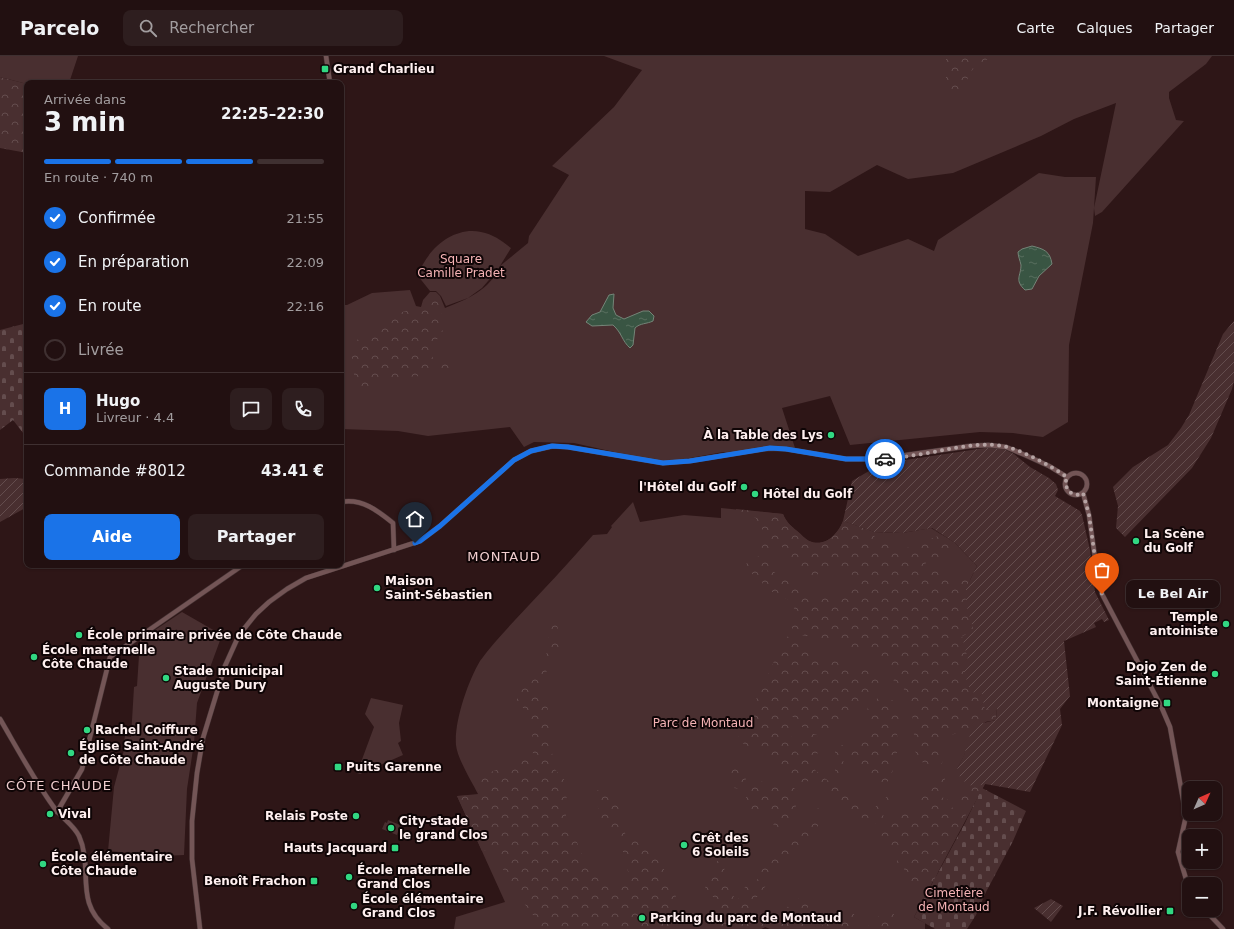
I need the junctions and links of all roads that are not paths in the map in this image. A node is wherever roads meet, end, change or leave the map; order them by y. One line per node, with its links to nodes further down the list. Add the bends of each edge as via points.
1 (326, 56): 2 (street)
2 (330, 80)
3 (1067, 477): 4 (street, via 1065,484 1069,492 1077,495); 4 (street, via 1074,473 1084,476 1087,485); 6 (street, via 1006,447 988,445 878,460 846,459 770,448 663,463 552,446 531,451 514,460 440,526 420,541)
4 (1083, 493): 12 (street, via 1102,594 1170,727 1186,816 1178,852)
5 (344, 502): 6 (street, via 365,504 393,523)
6 (394, 550): 7 (street)
7 (344, 566)
8 (239, 568): 11 (street, via 110,657 82,769)
9 (337, 568): 15 (street, via 306,578 269,602 240,635 225,666 203,738 192,821 193,866)
10 (0, 719): 11 (street)
11 (57, 812): 14 (street, via 78,835 83,854 88,903 98,921)
12 (1185, 877)
13 (1212, 917): 16 (street)
14 (108, 929)
15 (200, 929)
16 (1223, 929)

